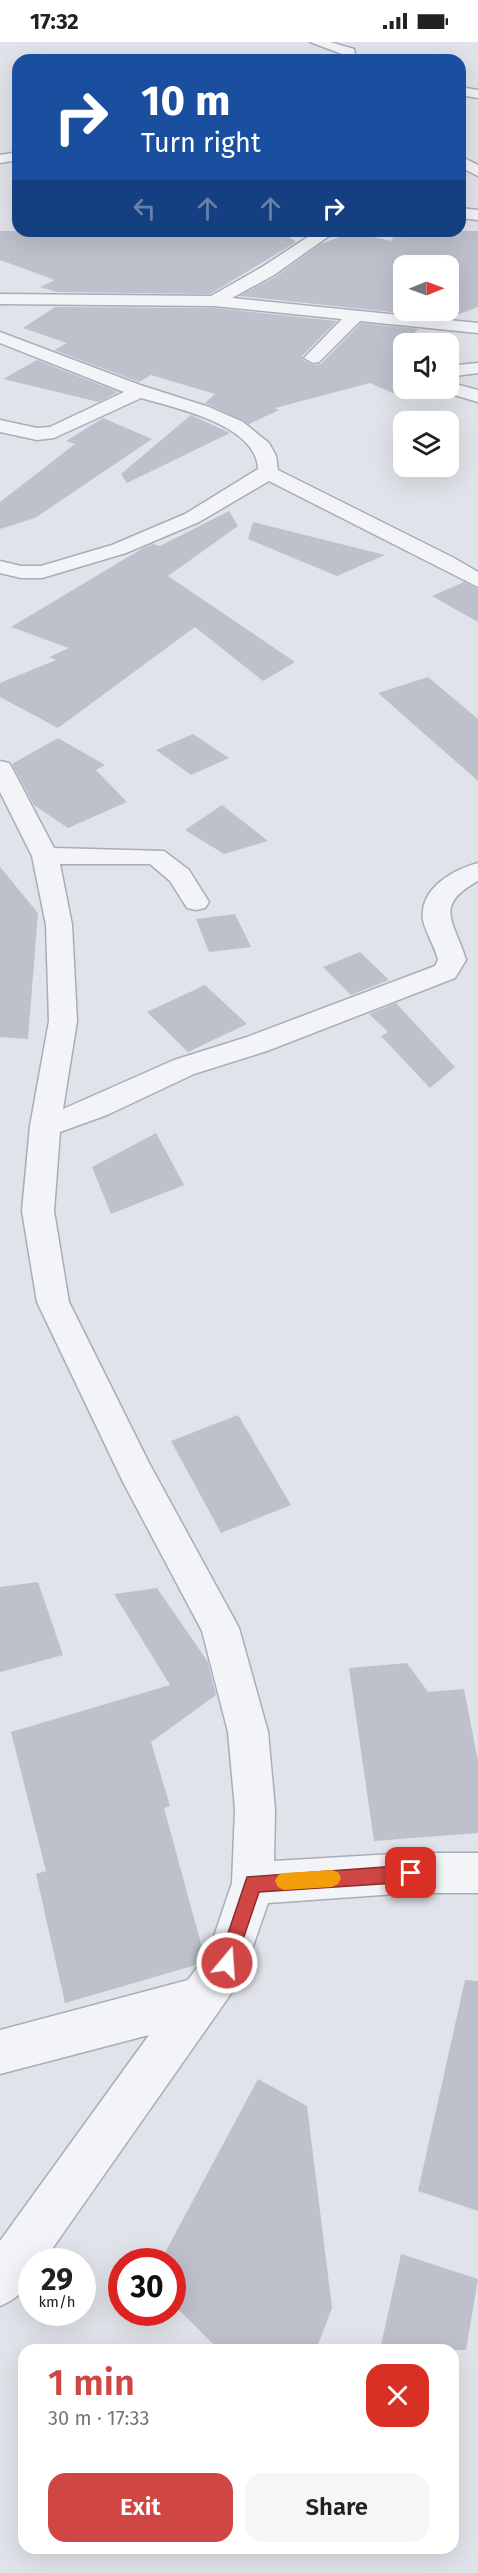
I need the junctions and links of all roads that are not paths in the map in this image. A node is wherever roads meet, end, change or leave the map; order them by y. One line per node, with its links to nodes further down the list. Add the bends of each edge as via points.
1 (316, 42): 2 (street)
2 (349, 54)
3 (319, 237): 5 (street)
4 (0, 299): 5 (street)
5 (214, 301): 6 (street)
6 (357, 314): 7 (street); 9 (street)
7 (478, 328)
8 (0, 337): 13 (street)
9 (313, 358)
10 (478, 369): 11 (street)
11 (459, 371)
12 (459, 390): 14 (street)
13 (140, 391): 15 (street, via 54,432 37,434); 16 (street, via 198,409 243,432 261,445 268,457)
14 (478, 396)
15 (0, 426)
16 (268, 473): 17 (street, via 192,518 119,549 42,572); 18 (street)
17 (0, 567)
18 (478, 580)
19 (0, 768): 20 (street)
20 (45, 856): 22 (street, via 155,856 181,875); 23 (street, via 59,925 63,1021)
21 (478, 870): 23 (street, via 437,898 436,922 452,960 445,972 267,1040 183,1067 115,1100)
22 (196, 902)
23 (45, 1126): 25 (street, via 38,1211 53,1302 136,1472 220,1628 248,1732 255,1809)
24 (478, 1873): 25 (street)
25 (253, 1883): 26 (street, via 227,1963)
26 (200, 1999): 27 (street); 28 (street)
27 (0, 2052)
28 (0, 2282)

